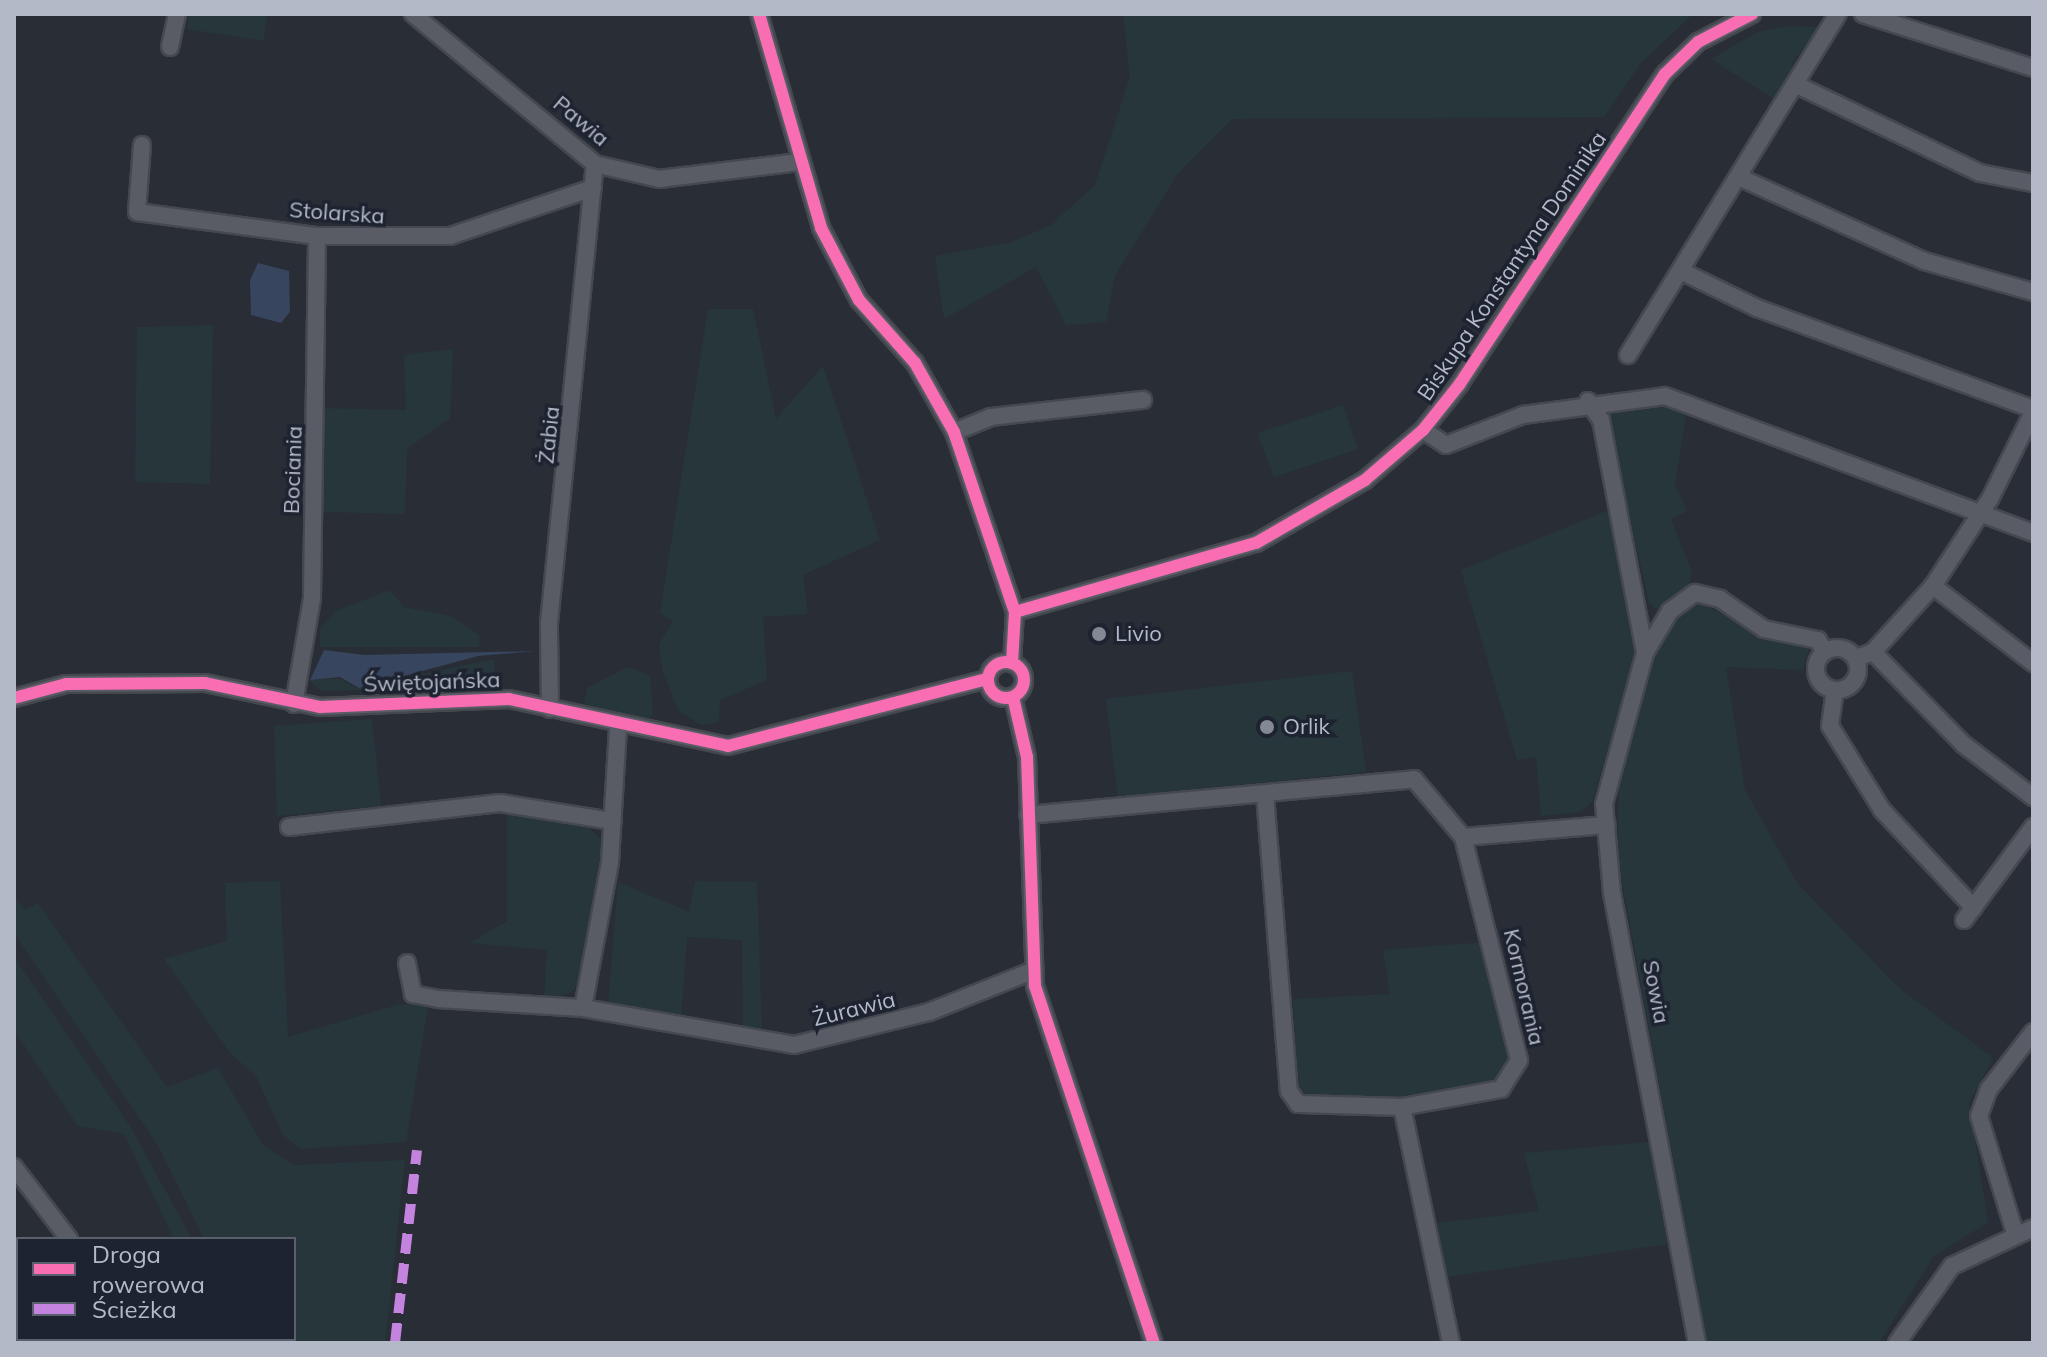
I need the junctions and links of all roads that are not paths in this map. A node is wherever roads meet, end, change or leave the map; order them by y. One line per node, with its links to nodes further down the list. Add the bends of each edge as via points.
1 (177, 14): 7 (street)
2 (413, 14): 12 (street, Pawia)
3 (759, 14): 11 (street)
4 (1752, 14): 23 (street, Biskupa Konstantyna Dominika, via 1698,42 1665,74)
5 (1838, 14): 9 (street)
6 (1863, 14): 8 (street)
7 (170, 47)
8 (2033, 68)
9 (1797, 85): 13 (street); 14 (street, via 1980,173)
10 (142, 145): 16 (street, Stolarska, via 137,212)
11 (799, 162): 12 (street, Pawia, via 682,179); 25 (street, via 841,269 915,363)
12 (595, 164): 15 (street, Żabia)
13 (1741, 178): 17 (street); 18 (street, via 1924,261)
14 (2033, 183)
15 (593, 188): 16 (street, Stolarska, via 450,236); 41 (street, Żabia, via 549,623)
16 (317, 236): 40 (street, Bociania, via 312,599)
17 (1685, 273): 19 (street); 22 (street, via 1757,308)
18 (2033, 292)
19 (1628, 355)
20 (1143, 400): 25 (street, via 991,417)
21 (1588, 401): 23 (street, via 1523,415 1446,445); 26 (street, via 1638,396 1695,403); 32 (street, Sowia, via 1601,420)
22 (2033, 410): 24 (street)
23 (1423, 430): 29 (street, Biskupa Konstantyna Dominika, via 1335,503 1288,530)
24 (2030, 431): 26 (street)
25 (954, 432): 29 (street)
26 (1981, 513): 27 (street); 28 (street)
27 (2033, 533)
28 (1933, 586): 31 (street); 35 (street)
29 (1015, 612): 34 (street)
30 (1824, 651): 32 (street, Sowia, via 1818,640 1764,629 1720,599 1695,593 1670,611); 33 (street, via 1844,648); 37 (street, via 1816,674)
31 (1873, 652): 33 (street); 44 (street, via 1963,744)
32 (1645, 653): 47 (street, Sowia, via 1615,750)
33 (1856, 658): 37 (street, via 1855,681)
34 (1012, 663): 36 (street, via 995,665); 38 (street, via 1025,680)
35 (2033, 663)
36 (987, 679): 38 (street, via 995,696); 42 (street, Świętojańska, via 728,746)
37 (1835, 690): 49 (street, via 1830,726 1882,810 1969,914)
38 (1013, 697): 45 (street, via 1023,729)
39 (14, 698): 40 (street, Świętojańska, via 66,684 205,683)
40 (294, 704): 41 (street, Świętojańska, via 485,698)
41 (550, 709): 42 (street, Świętojańska)
42 (618, 728): 46 (street)
43 (1265, 795): 45 (street, via 1254,789); 50 (street, via 1414,779); 55 (street, via 1289,1091 1298,1104)
44 (2033, 797)
45 (1028, 815): 52 (street)
46 (613, 821): 48 (street, via 500,803); 53 (street)
47 (1606, 825): 50 (street); 62 (street, Sowia)
48 (289, 827)
49 (2033, 827)
50 (1463, 837): 55 (street, Kormorania, via 1498,957 1517,1072 1501,1089)
51 (407, 963): 53 (street, Żurawia, via 413,994)
52 (1032, 971): 53 (street, Żurawia, via 929,1012 794,1045); 60 (street, via 1089,1164)
53 (583, 1008)
54 (2033, 1032): 58 (street, via 1989,1089 1979,1116)
55 (1402, 1107): 61 (street)
56 (14, 1167): 59 (street)
57 (2033, 1228): 58 (street)
58 (2015, 1233): 63 (street, via 1971,1252 1940,1277)
59 (67, 1237)
60 (1154, 1343)
61 (1451, 1343)
62 (1697, 1343)
63 (1897, 1343)

